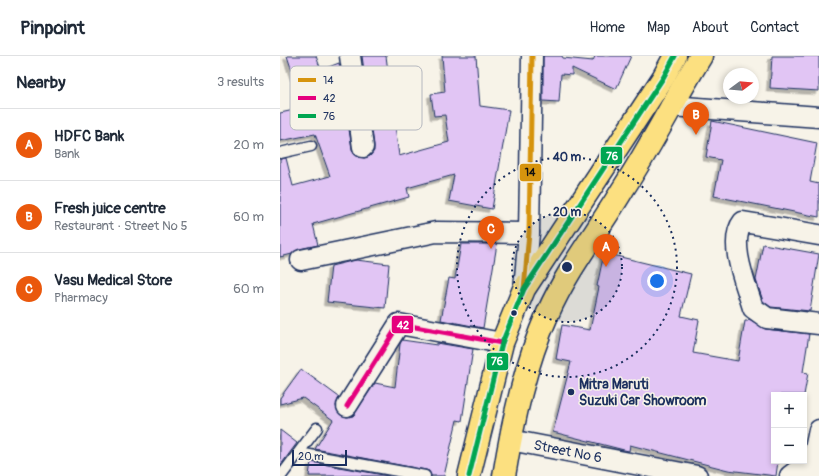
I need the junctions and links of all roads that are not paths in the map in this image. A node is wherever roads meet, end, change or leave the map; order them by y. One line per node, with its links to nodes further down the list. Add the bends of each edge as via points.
1 (350, 56): 5 (street)
2 (532, 56): 12 (street)
3 (674, 56): 15 (main road, via 663,78)
4 (701, 56): 6 (main road)
5 (351, 66)
6 (671, 106): 7 (street); 21 (main road, via 624,189 572,266 548,313 531,356)
7 (819, 117)
8 (361, 130): 10 (street)
9 (311, 146): 11 (lane)
10 (363, 147)
11 (280, 153)
12 (529, 233): 14 (street, via 436,232); 15 (street)
13 (819, 235): 16 (street, via 743,222 739,227 737,252 753,308 767,318)
14 (301, 260)
15 (524, 289): 17 (main road)
16 (819, 324)
17 (502, 343): 18 (street, via 399,324); 26 (main road)
18 (347, 406)
19 (317, 428): 22 (lane)
20 (819, 430): 23 (street)
21 (510, 440): 27 (main road); 28 (street, Street No 6)
22 (298, 453): 24 (lane); 25 (lane)
23 (815, 465): 29 (street)
24 (281, 476)
25 (425, 476)
26 (469, 476)
27 (504, 476)
28 (697, 476)
29 (790, 476)

